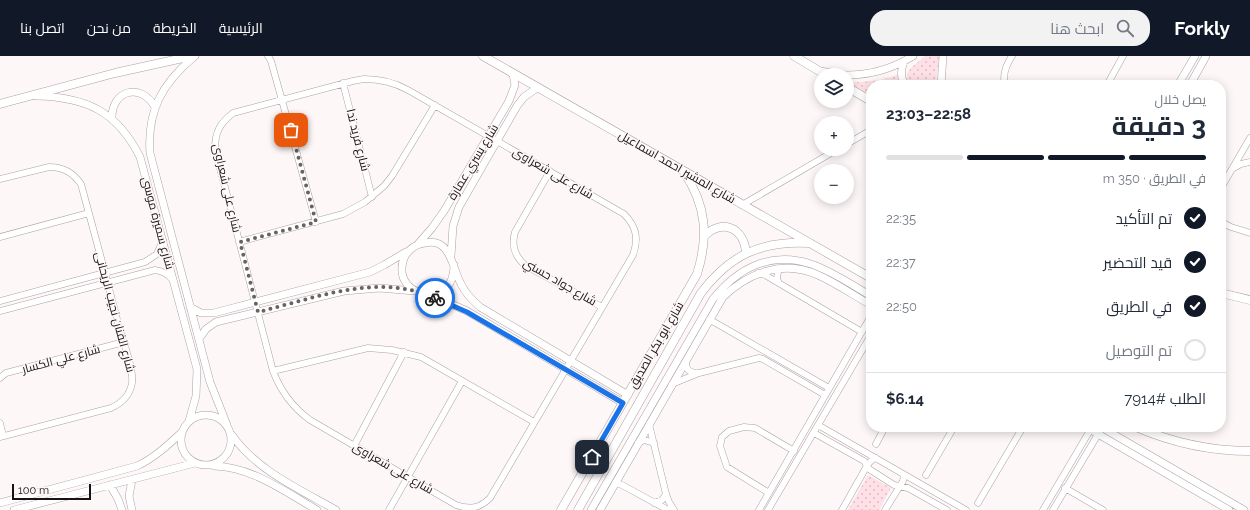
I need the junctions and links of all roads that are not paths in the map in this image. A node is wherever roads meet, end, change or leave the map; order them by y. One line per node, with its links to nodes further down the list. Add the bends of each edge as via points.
1 (192, 56): 25 (main road)
2 (195, 56): 30 (street, شارع سميرة موسى, via 175,76)
3 (483, 56): 14 (main road, شارع المشير احمد اسماعيل)
4 (794, 56): 13 (main road)
5 (913, 56): 12 (street)
6 (942, 56): 17 (street)
7 (1012, 56): 18 (street, via 1006,66)
8 (1123, 56): 19 (street)
9 (1195, 56): 20 (street)
10 (1206, 56): 21 (street)
11 (270, 58): 27 (street)
12 (904, 61): 15 (street, via 877,72); 16 (street, via 901,68)
13 (815, 68)
14 (513, 74): 23 (main road, شارع المشير احمد اسماعيل); 33 (street, شارع يسري عمارة, via 515,85 512,96)
15 (854, 75)
16 (903, 80)
17 (940, 80)
18 (1005, 80)
19 (1110, 80)
20 (1181, 80)
21 (1193, 80)
22 (343, 83): 27 (street, شارع على شعراوى); 29 (street, شارع على شعراوى, via 364,79 384,80 400,85); 44 (street, شارع فريد ندا)
23 (537, 88): 36 (street, شارع يسري عمارة, via 520,101); 41 (main road, شارع المشير احمد اسماعيل)
24 (854, 91): 26 (main road)
25 (30, 96): 28 (main road); 31 (street, شارع سميرة موسى, via 52,96 84,103)
26 (866, 98)
27 (282, 100): 47 (street); 53 (street, شارع على شعراوى, via 233,113 218,128 215,138 215,149)
28 (0, 104)
29 (435, 105): 33 (street, شارع على شعراوى); 44 (street, via 399,166)
30 (155, 107): 31 (street, via 144,94 128,92 115,102); 75 (street, شارع سميرة موسى, via 150,122 150,153)
31 (112, 119): 52 (street, شارع سميرة موسى, via 124,130 140,156)
32 (866, 133): 35 (street)
33 (489, 136): 36 (street, شارع على شعراوى); 54 (street, شارع يسري عمارة, via 444,211)
34 (1250, 138): 39 (street)
35 (854, 140)
36 (497, 141): 40 (street, شارع على شعراوى); 58 (street, شارع يسري عمارة, via 459,207 452,231)
37 (826, 156): 45 (street)
38 (1250, 162): 39 (street)
39 (1233, 168): 43 (street)
40 (550, 171): 76 (street, شارع على شعراوى, via 624,214 635,228 637,242 633,255); 76 (street, شارع جواد حسني, via 515,232 513,238 517,257 526,266)
41 (684, 171): 45 (main road, شارع المشير احمد اسماعيل); 51 (main road, شارع ابو بكر الصديق, via 697,195 704,222)
42 (0, 179): 46 (street, شارع الفنان نجيب الريحانى, via 49,167 64,169 81,184)
43 (1226, 180)
44 (372, 197): 47 (street, via 343,214)
45 (742, 205): 55 (main road, شارع المشير احمد اسماعيل)
46 (89, 214): 50 (street); 61 (street, شارع الفنان نجيب الريحانى)
47 (316, 222): 53 (street)
48 (1226, 224): 49 (street)
49 (1250, 233)
50 (0, 236)
51 (704, 236): 57 (main road, via 719,227 736,230 746,244); 97 (main road, شارع ابو بكر الصديق, via 701,262 691,286)
52 (163, 240): 61 (street, via 157,254 151,259); 64 (street, شارع سميرة موسى)
53 (240, 242): 73 (street, شارع على شعراوى)
54 (418, 244): 56 (street); 58 (street, via 437,243)
55 (809, 244): 57 (main road, شارع ابو بكر الصديق, via 788,242); 63 (main road, شارع المشير احمد اسماعيل)
56 (410, 249): 67 (street, via 404,257 403,276); 73 (street, via 370,272)
57 (746, 253): 142 (main road, شارع ابو بكر الصديق, via 721,270 701,294)
58 (451, 256): 59 (street)
59 (454, 265): 69 (street, via 453,275 442,290 434,294); 88 (street, via 461,284 480,307)
60 (780, 269): 62 (street); 66 (street, via 777,275); 74 (street, via 806,271 818,275)
61 (105, 273): 65 (street, شارع الفنان نجيب الريحانى); 72 (street)
62 (758, 273): 66 (street); 79 (street, via 733,287 723,297)
63 (866, 275)
64 (174, 280): 65 (street, via 168,274 155,270); 100 (street, شارع سميرة موسى, via 197,369 196,396)
65 (108, 283): 77 (street); 83 (street, شارع الفنان نجيب الريحانى)
66 (779, 283): 81 (street)
67 (415, 291): 69 (street); 78 (street, via 391,288 356,289)
68 (866, 293): 86 (street, via 811,264 787,260 763,263 741,272 722,288 713,299)
69 (424, 294): 90 (street, via 467,312)
70 (1226, 294): 71 (main road)
71 (1250, 300)
72 (0, 301)
73 (255, 302): 75 (street, via 207,314); 78 (street, شارع على شعراوى)
74 (866, 302)
75 (190, 307): 82 (street, شارع سميرة موسى)
76 (602, 307): 88 (street, شارع على شعراوى)
77 (0, 311)
78 (258, 312): 82 (street, via 216,322 206,329); 91 (street, شارع على شعراوى)
79 (709, 320): 86 (street); 96 (street)
80 (866, 325): 81 (street)
81 (862, 332): 87 (street)
82 (199, 339): 104 (street, شارع سميرة موسى, via 210,382)
83 (124, 342): 93 (street, شارع علي الكسار, via 6,373); 117 (street, شارع الفنان نجيب الريحانى, via 132,379 130,391 122,402 111,408)
84 (866, 344): 89 (street)
85 (404, 352): 91 (street, via 368,348); 94 (street, via 420,357); 121 (street)
86 (683, 359): 92 (street, via 688,371); 95 (street); 118 (street)
87 (846, 360): 89 (street); 96 (street)
88 (570, 361): 90 (street, شارع على شعراوى); 97 (street)
89 (854, 365): 105 (street)
90 (566, 369): 99 (street); 101 (street, شارع على شعراوى)
91 (273, 371): 121 (street, شارع على شعراوى, via 283,392 297,411)
92 (699, 373): 95 (street); 98 (street, via 759,358)
93 (0, 378)
94 (462, 381): 101 (street); 130 (street)
95 (672, 384): 103 (street)
96 (829, 388): 98 (street)
97 (628, 395): 99 (main road, شارع ابو بكر الصديق)
98 (825, 396): 122 (street)
99 (623, 403): 138 (main road, شارع ابو بكر الصديق)
100 (189, 421): 104 (street, via 196,416 205,415 217,417); 114 (street)
101 (534, 422): 130 (street, شارع على شعراوى, via 485,503 463,508)
102 (0, 423): 117 (street)
103 (649, 424): 118 (street); 119 (street)
104 (227, 425): 115 (street)
105 (818, 425): 116 (street); 124 (street)
106 (882, 432): 120 (street)
107 (951, 432): 129 (street)
108 (1020, 432): 141 (street)
109 (1087, 432): 162 (street)
110 (1099, 432): 135 (street)
111 (1103, 432): 165 (street)
112 (1104, 432): 144 (street)
113 (1149, 432): 123 (main road, via 1188,444 1231,451)
114 (181, 433): 125 (street, via 183,451); 139 (street, via 149,461)
115 (230, 433): 126 (street, via 230,450 226,457); 149 (street, via 256,461)
116 (814, 433): 127 (street, via 864,461); 157 (street)
117 (2, 437)
118 (636, 441): 119 (street); 131 (street)
119 (654, 443): 137 (street)
120 (876, 444)
121 (354, 446): 130 (street, شارع على شعراوى)
122 (794, 451): 136 (street); 136 (street, via 755,428 744,427 729,431 722,437 720,446 727,467)
123 (1250, 451)
124 (876, 458): 127 (street); 128 (street)
125 (195, 463): 126 (street); 132 (street)
126 (211, 465): 143 (street, via 237,468 258,476)
127 (867, 467): 134 (street); 158 (street)
128 (904, 475): 134 (street); 161 (street)
129 (926, 475)
130 (407, 477): 150 (street)
131 (615, 479): 140 (street); 152 (street); 153 (street)
132 (132, 480): 133 (street); 147 (street, via 129,496)
133 (110, 486): 145 (street); 146 (street)
134 (899, 486): 159 (street); 160 (street, via 908,488)
135 (1065, 488): 163 (street); 164 (street)
136 (769, 493): 156 (street)
137 (666, 494): 140 (street, via 662,500); 155 (street)
138 (570, 496): 142 (main road); 151 (main road, شارع ابو بكر الصديق)
139 (0, 503)
140 (654, 503): 154 (street)
141 (978, 503)
142 (580, 507)
143 (310, 508): 148 (street)
144 (1241, 509)
145 (14, 510)
146 (122, 510)
147 (132, 510)
148 (317, 510)
149 (336, 510)
150 (389, 510)
151 (561, 510)
152 (591, 510)
153 (600, 510)
154 (668, 510)
155 (674, 510)
156 (758, 510)
157 (768, 510)
158 (842, 510)
159 (885, 510)
160 (948, 510)
161 (966, 510)
162 (1043, 510)
163 (1053, 510)
164 (1103, 510)
165 (1229, 510)

